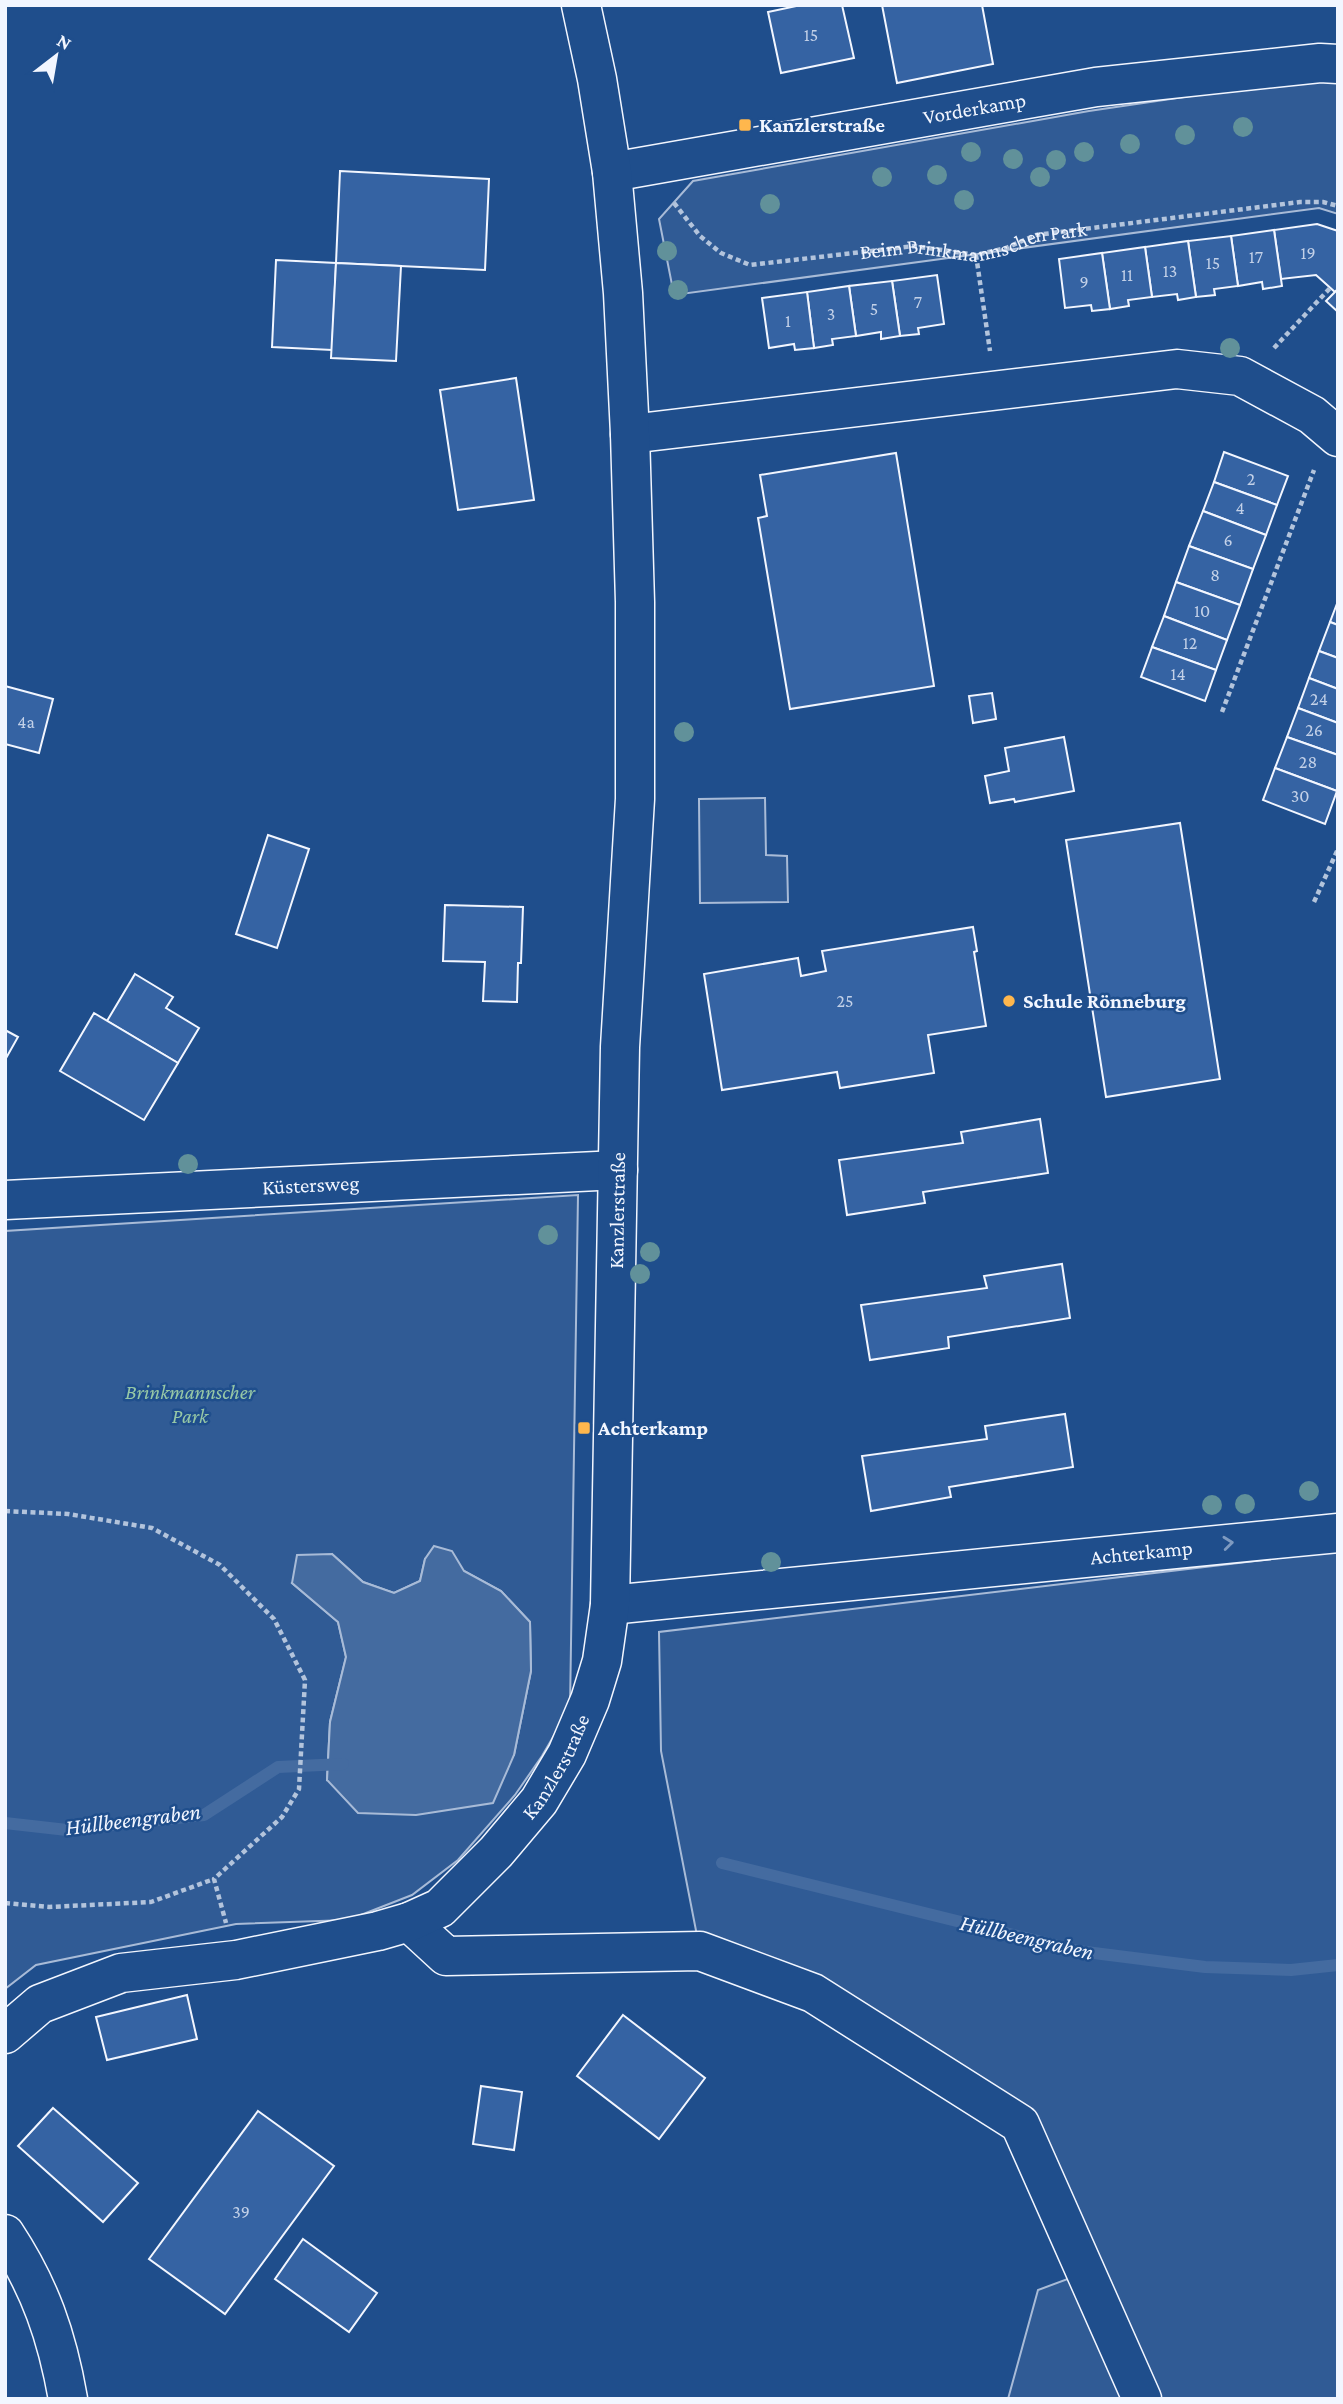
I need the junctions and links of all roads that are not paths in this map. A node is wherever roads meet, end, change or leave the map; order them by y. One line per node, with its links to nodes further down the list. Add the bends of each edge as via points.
1 (581, 5): 3 (street, Kanzlerstraße)
2 (1338, 64): 3 (street, Vorderkamp, via 1096,87)
3 (612, 172): 5 (street, Kanzlerstraße)
4 (1333, 433): 5 (street, via 1312,415 1240,376 1177,369)
5 (630, 434): 6 (street, Kanzlerstraße, via 635,799 620,1047)
6 (618, 1170): 7 (street, Küstersweg); 9 (street, Kanzlerstraße)
7 (5, 1200)
8 (1338, 1533): 9 (street, Achterkamp, one-way to 8)
9 (610, 1605): 10 (street, Kanzlerstraße, via 602,1661 590,1700 567,1754 538,1801 462,1888 440,1908)
10 (409, 1922): 11 (street, Kanzlerstraße, via 236,1960 121,1973 40,2004); 14 (street, via 446,1955 700,1951 813,1993 1020,2124)
11 (5, 2034)
12 (5, 2234): 13 (street, via 38,2290)
13 (68, 2399)
14 (1142, 2399)

